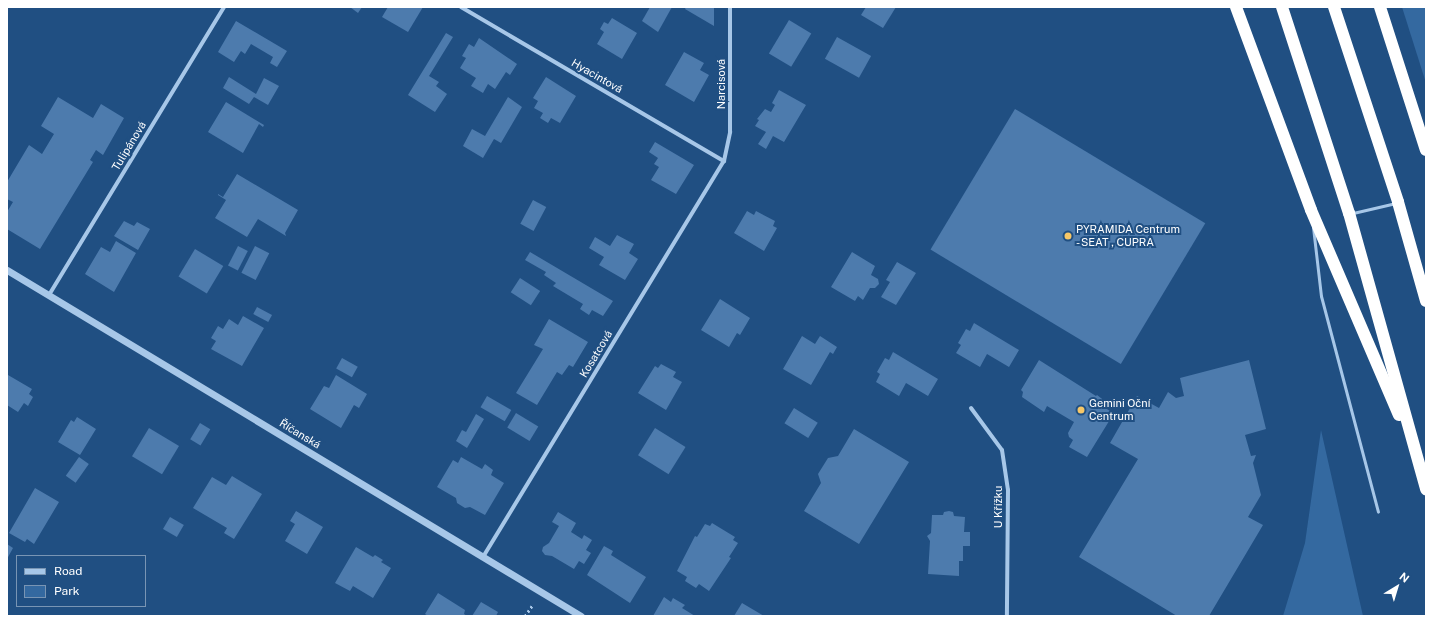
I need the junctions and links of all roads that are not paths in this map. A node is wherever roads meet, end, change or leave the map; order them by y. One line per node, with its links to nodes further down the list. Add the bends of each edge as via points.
1 (224, 7): 16 (street, Tulipánová)
2 (461, 7): 11 (street, Hyacintová)
3 (730, 7): 11 (street, Narcisová, via 730,132)
4 (1230, 7): 9 (highway)
5 (1236, 7): 9 (highway)
6 (1282, 7): 14 (highway)
7 (1334, 7): 12 (highway)
8 (1380, 7): 10 (highway)
9 (1246, 36): 13 (highway)
10 (1426, 150)
11 (724, 161): 22 (street, Kosatcová)
12 (1398, 202): 14 (lane); 17 (highway)
13 (1311, 210): 19 (highway); 21 (lane, via 1321,296)
14 (1349, 213): 19 (highway)
15 (7, 270): 16 (street, Říčanská)
16 (49, 295): 22 (street, Říčanská)
17 (1426, 301)
18 (971, 408): 24 (street, U Křížku, via 1002,450 1008,490)
19 (1418, 458): 20 (highway)
20 (1426, 489)
21 (1378, 512)
22 (483, 557): 23 (street, Říčanská)
23 (581, 616)
24 (1008, 616)

